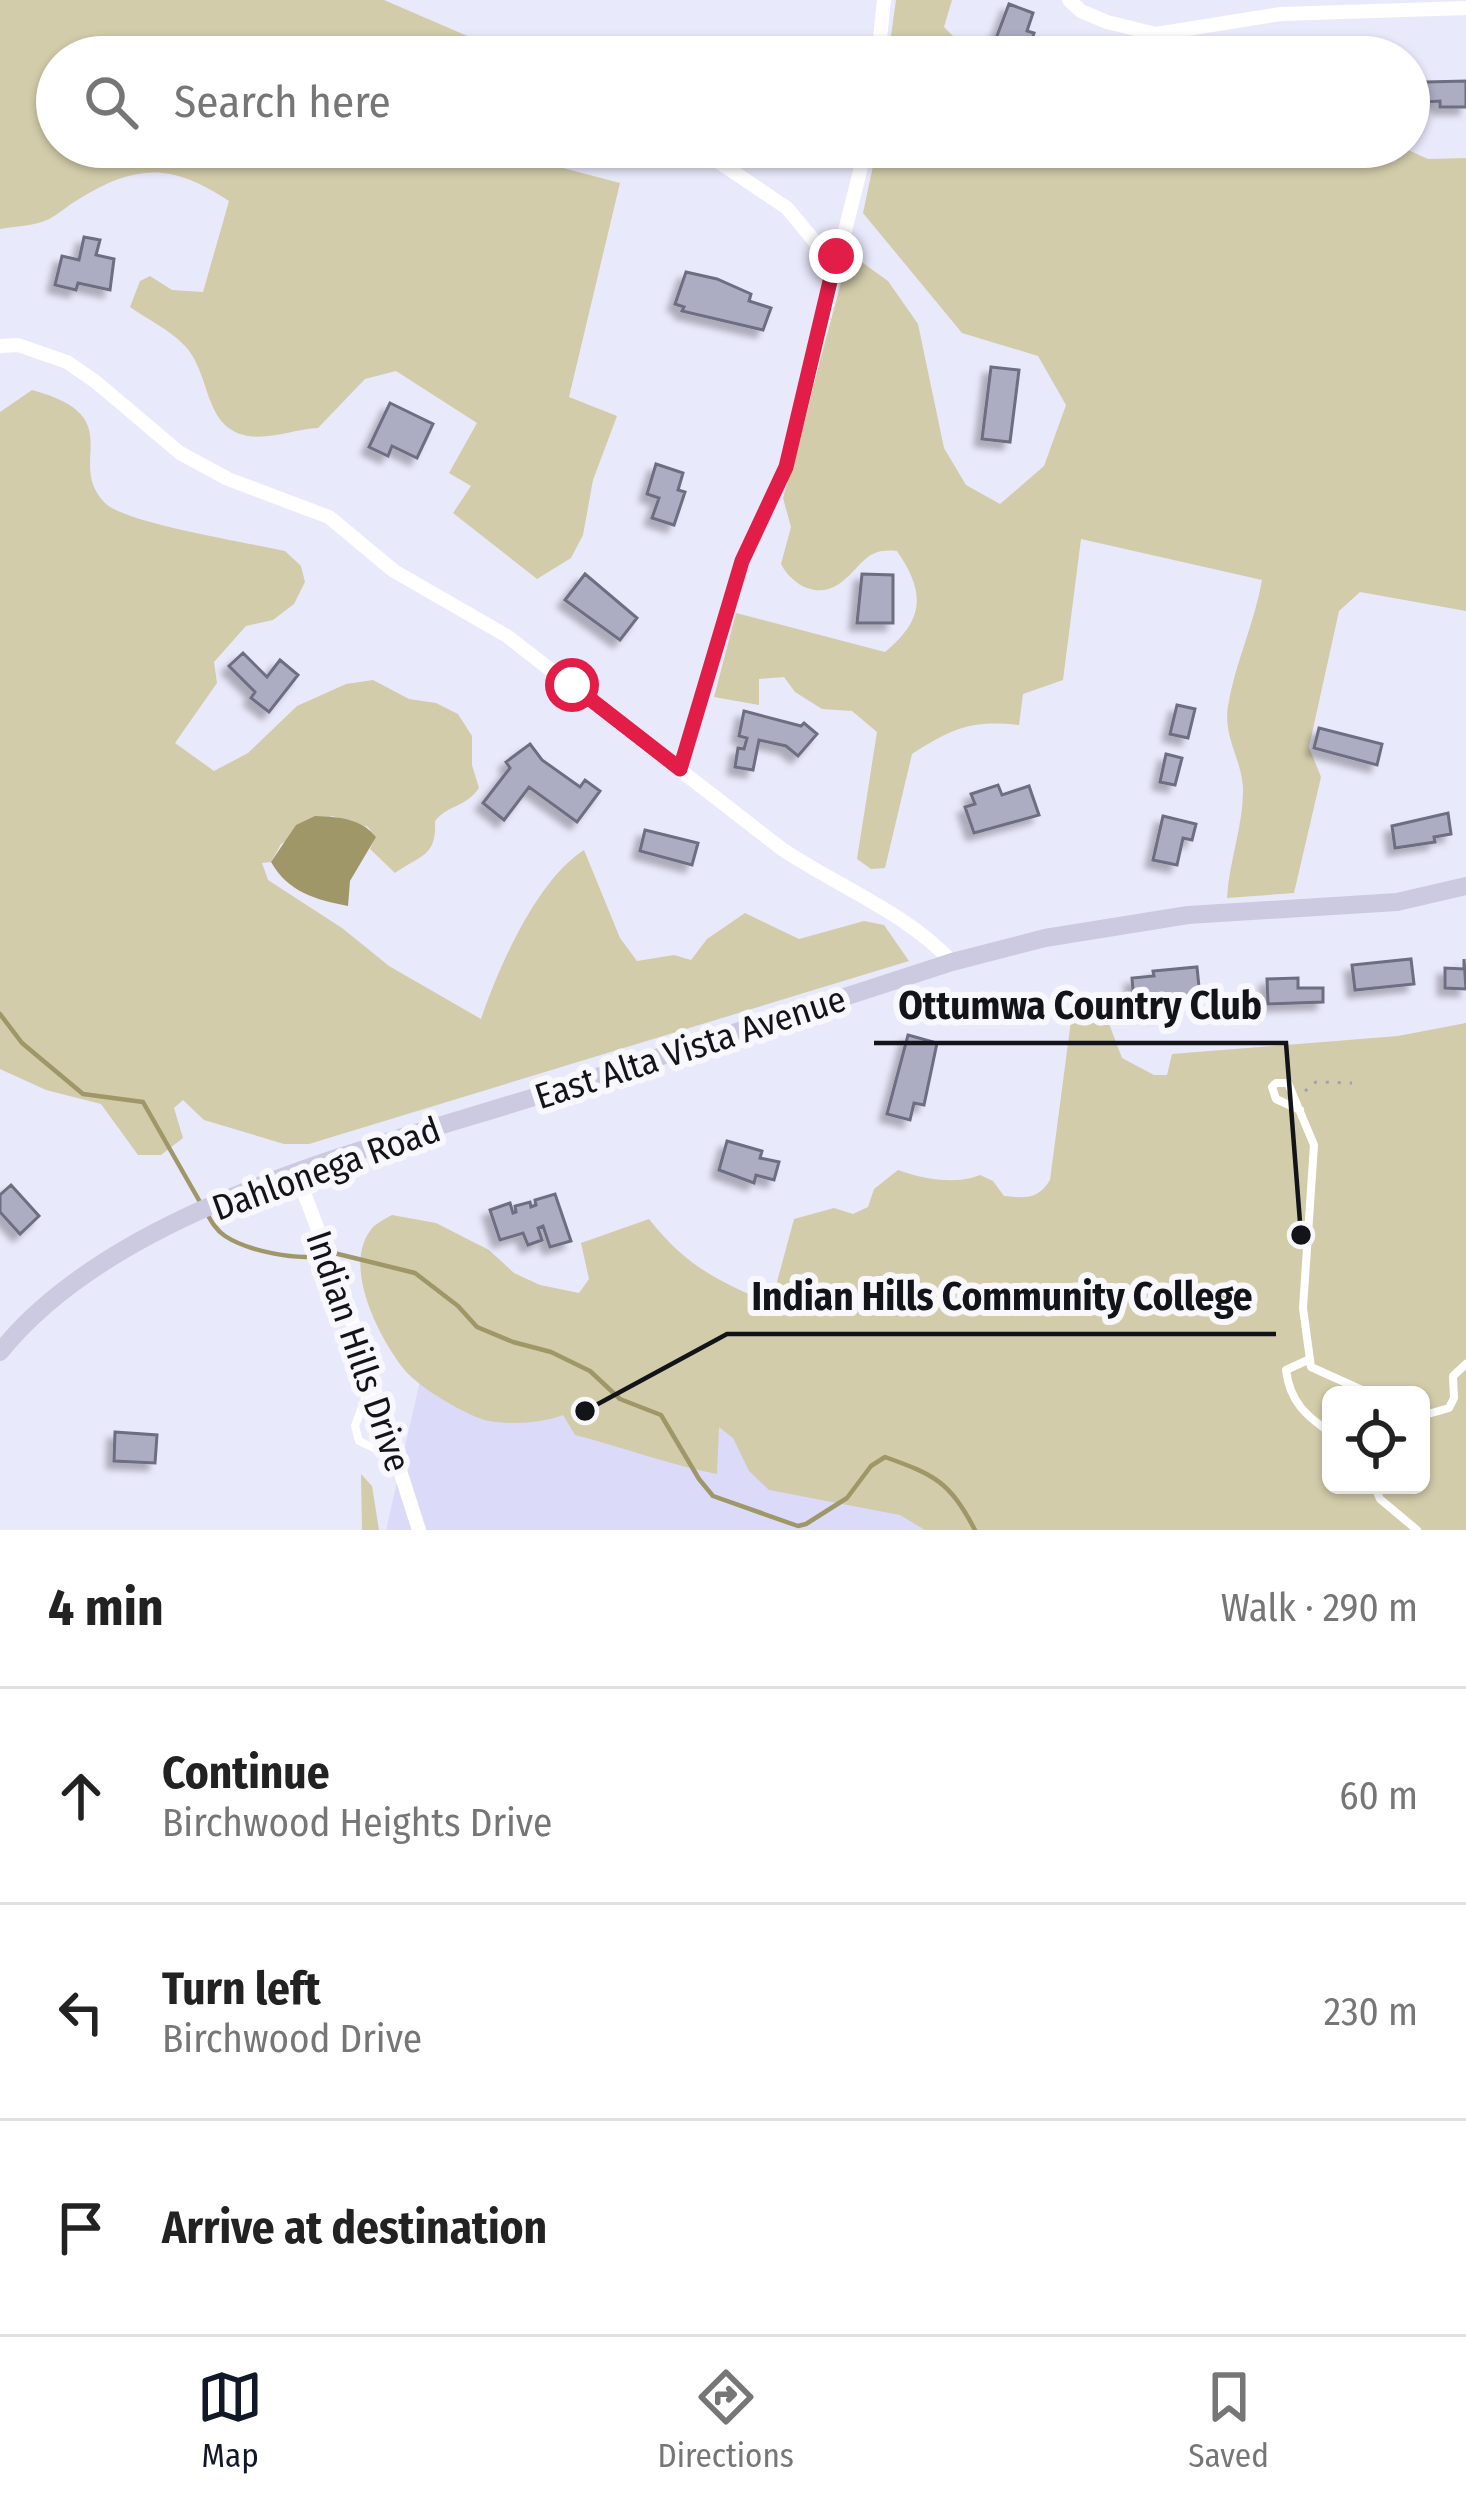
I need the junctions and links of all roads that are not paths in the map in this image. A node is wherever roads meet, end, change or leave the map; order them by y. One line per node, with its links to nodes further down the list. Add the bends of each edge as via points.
1 (884, 0): 4 (street)
2 (1069, 0): 3 (street, via 1107,22 1156,34 1281,14)
3 (1466, 8)
4 (880, 36)
5 (728, 168): 7 (street, via 787,208 826,255)
6 (860, 168): 7 (street)
7 (836, 256): 9 (street, via 786,467 742,561)
8 (0, 346): 9 (street, via 67,362 180,453 329,517 394,571 507,636)
9 (680, 769): 11 (street, via 828,880 930,938)
10 (1466, 886): 11 (main road, East Alta Vista Avenue, via 1397,902 1189,915)
11 (952, 962): 13 (main road, East Alta Vista Avenue)
12 (1298, 1105): 16 (lane, via 1314,1145 1304,1308)
13 (480, 1114): 14 (main road, Dahlonega Road)
14 (296, 1172): 15 (main road, Dahlonega Road, via 90,1270); 18 (street, Indian Hills Drive)
15 (0, 1352)
16 (1310, 1360): 19 (lane); 21 (lane, via 1286,1370 1292,1397)
17 (1466, 1364): 20 (lane, via 1453,1376 1449,1408)
18 (371, 1382): 22 (street, Indian Hills Drive); 22 (lane, via 355,1426 359,1441)
19 (1352, 1386)
20 (1430, 1413)
21 (1322, 1427)
22 (396, 1458): 24 (street, Indian Hills Drive)
23 (1378, 1494): 25 (lane)
24 (418, 1530)
25 (1417, 1530)

